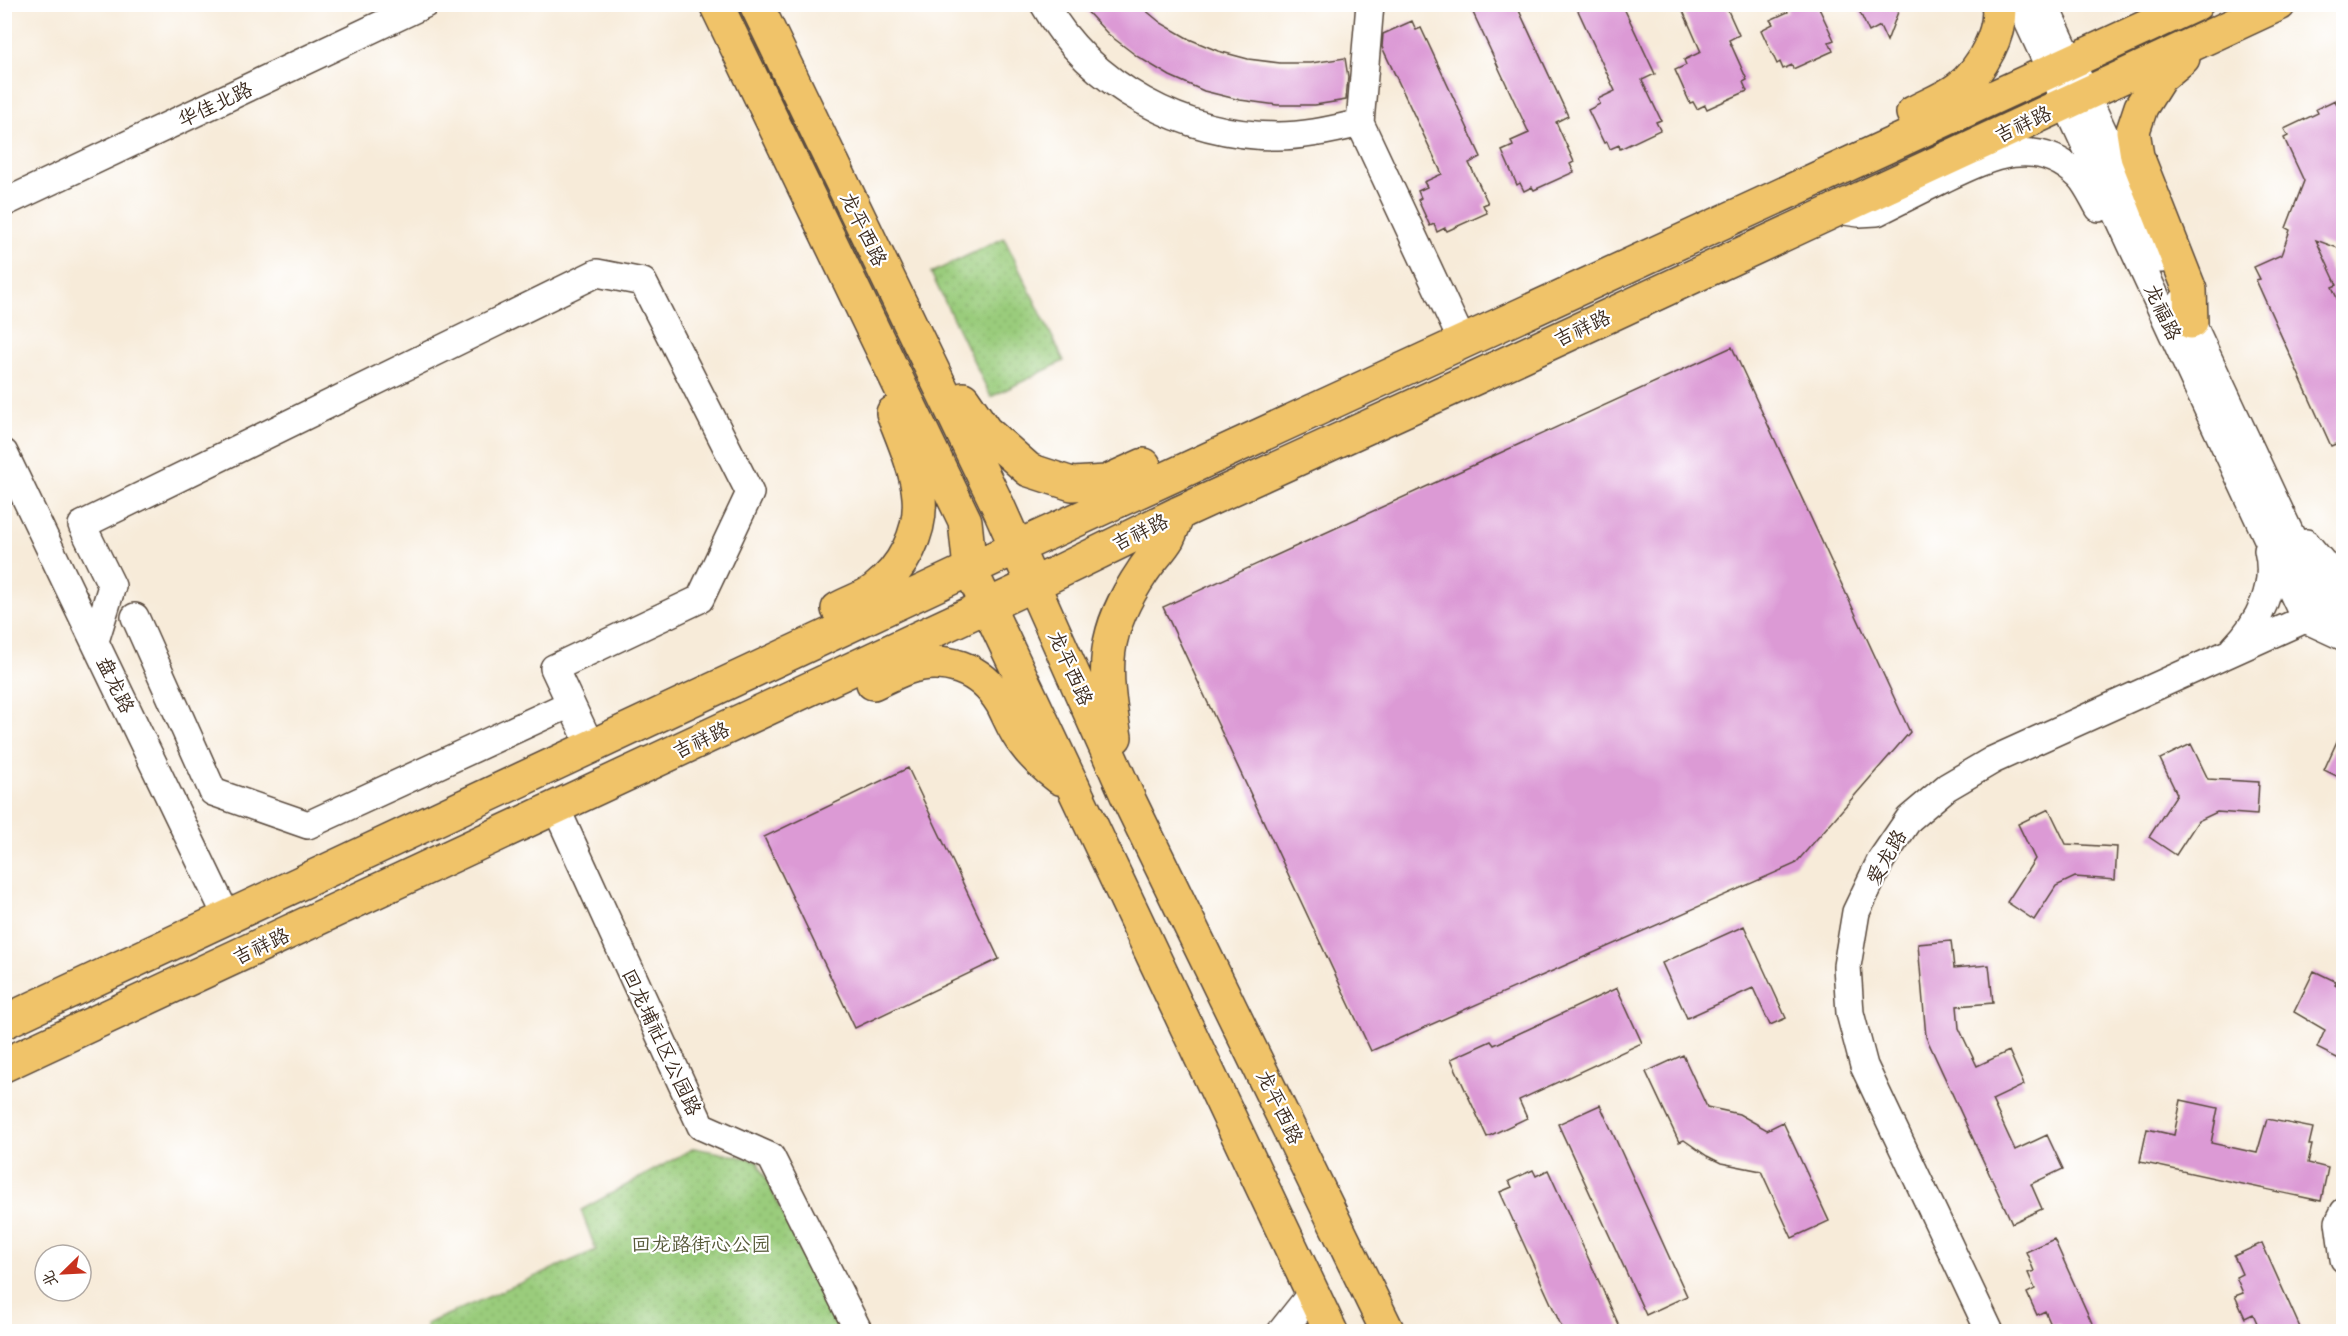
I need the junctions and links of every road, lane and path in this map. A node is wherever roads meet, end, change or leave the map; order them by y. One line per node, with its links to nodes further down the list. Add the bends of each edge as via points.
1 (425, 4): 16 (street, 华佳北路)
2 (716, 4): 21 (main road, 龙平西路)
3 (756, 4): 19 (main road, 龙平西路)
4 (1044, 4): 14 (street, via 1079,52 1100,71 1138,98 1172,115 1225,131 1270,136 1306,135)
5 (1998, 4): 15 (main road, via 1996,36 1983,62 1960,87 1847,148 1832,162)
6 (2020, 4): 12 (street, 龙福路)
7 (2044, 4): 12 (street, 龙福路)
8 (2196, 4): 12 (main road, 吉祥路)
9 (2279, 4): 11 (main road, 吉祥路)
10 (1373, 6): 14 (street)
11 (2215, 34): 13 (main road, 吉祥路); 20 (main road, via 2160,77 2141,107 2133,130 2137,156 2190,290)
12 (2061, 67): 13 (street, 龙福路); 15 (main road, 吉祥路)
13 (2076, 99): 17 (main road, 吉祥路); 18 (street, 龙福路); 20 (street, 龙福路)
14 (1360, 123): 22 (street)
15 (1824, 177): 22 (main road, 吉祥路)
16 (4, 203)
17 (1837, 210): 18 (street, via 1877,212 1984,160 2012,152 2035,153 2058,161 2080,177 2110,227); 25 (main road, 吉祥路)
18 (2138, 259): 26 (street, 龙福路)
19 (908, 319): 23 (main road, via 985,431 1029,470 1071,484 1106,482 1216,432); 27 (main road, 龙平西路)
20 (2191, 322): 30 (street, 龙福路, via 2265,482)
21 (879, 342): 28 (main road, 龙平西路, via 965,521); 36 (main road, via 884,391 919,497 915,536 896,571 873,591 775,645)
22 (1463, 344): 23 (main road, 吉祥路)
23 (1248, 442): 27 (main road, 吉祥路)
24 (4, 453): 34 (street, 盘龙路)
25 (1179, 513): 29 (main road, 吉祥路); 41 (main road, via 1168,539 1142,572 1119,614 1107,651 1108,698)
26 (2264, 529): 30 (street, 龙福路); 35 (street, via 2270,559 2269,586 2250,633)
27 (1017, 548): 28 (main road, 吉祥路); 29 (main road, 龙平西路)
28 (970, 569): 31 (main road, 龙平西路); 36 (main road, 吉祥路)
29 (1034, 584): 31 (main road, 吉祥路); 41 (main road, 龙平西路)
30 (2328, 605): 33 (street); 35 (street, 爱龙路)
31 (987, 606): 38 (main road, 吉祥路); 40 (main road, 龙平西路)
32 (135, 617): 37 (street, via 213,792 308,825)
33 (2343, 637)
34 (95, 641): 37 (street, via 112,586 82,525 597,273 643,282 750,493 700,599 554,668); 43 (street, 盘龙路)
35 (2229, 653): 53 (street, 爱龙路, via 1993,760 1947,787 1909,819 1881,860 1856,912 1847,966 1850,1013 1864,1066)
36 (744, 675): 39 (main road, 吉祥路)
37 (570, 704): 39 (street)
38 (763, 711): 40 (main road, via 808,711 907,667 932,662 951,664 974,672 1001,700 1023,742 1042,764); 42 (main road, 吉祥路)
39 (591, 747): 43 (main road, 吉祥路)
40 (1071, 786): 48 (main road, 龙平西路)
41 (1130, 802): 52 (main road, 龙平西路)
42 (556, 808): 45 (main road, 吉祥路); 49 (street, 回龙埔社区公园路, via 701,1126 771,1157)
43 (227, 917): 44 (main road, 吉祥路)
44 (4, 1022)
45 (4, 1065)
46 (2343, 1212): 47 (street, via 2339,1222)
47 (2343, 1259)
48 (1312, 1293): 50 (street); 51 (main road, 龙平西路)
49 (859, 1332)
50 (1281, 1332)
51 (1330, 1332)
52 (1388, 1332)
53 (1990, 1332)

